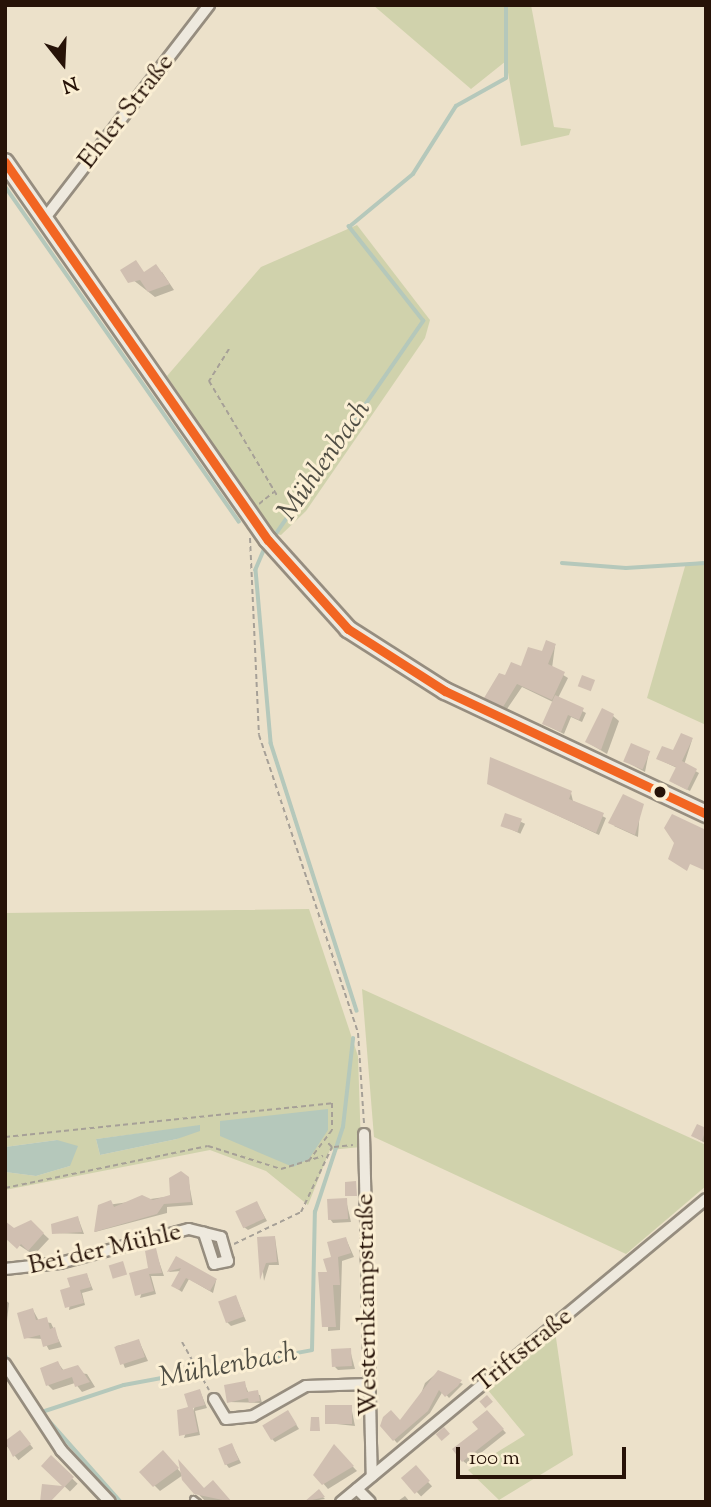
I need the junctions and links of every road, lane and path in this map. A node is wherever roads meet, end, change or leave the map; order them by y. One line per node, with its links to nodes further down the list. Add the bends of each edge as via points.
1 (209, 5): 3 (street, Ehler Straße)
2 (5, 162): 3 (street)
3 (45, 218): 7 (street)
4 (229, 349): 5 (path, via 209,381)
5 (274, 492): 6 (path); 7 (path)
6 (278, 497)
7 (252, 516): 8 (street, via 312,594 348,629 424,680); 10 (path, via 247,552 259,736 358,1033)
8 (706, 814)
9 (5, 1137): 11 (path, via 332,1103)
10 (364, 1138): 12 (path); 22 (street, Westernkampstraße)
11 (326, 1142): 12 (path); 14 (path)
12 (332, 1147): 13 (path)
13 (323, 1156): 14 (path); 18 (path, via 301,1212)
14 (309, 1161): 15 (path, via 281,1169 208,1146)
15 (5, 1188)
16 (706, 1199): 24 (street, Triftstraße)
17 (204, 1233): 18 (street, Bei der Mühle, via 221,1237); 18 (street, Bei der Mühle, via 214,1264 228,1261); 19 (street, Bei der Mühle, via 169,1230 60,1263)
18 (227, 1247)
19 (5, 1269)
20 (182, 1342): 23 (path)
21 (5, 1364): 26 (street, via 61,1450)
22 (370, 1384): 23 (street, via 306,1386 253,1416 226,1419); 24 (street, Westernkampstraße)
23 (214, 1399)
24 (372, 1476): 25 (street, Triftstraße)
25 (357, 1489): 27 (street, Triftstraße); 28 (street)
26 (110, 1502)
27 (341, 1502)
28 (370, 1502)

